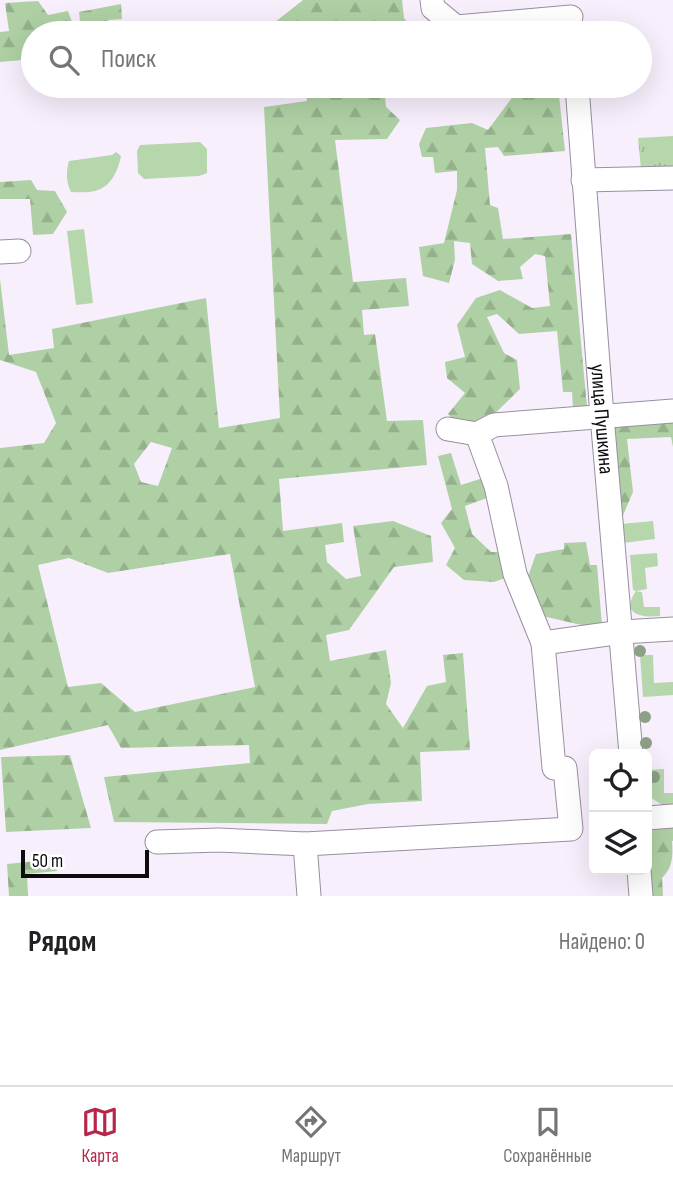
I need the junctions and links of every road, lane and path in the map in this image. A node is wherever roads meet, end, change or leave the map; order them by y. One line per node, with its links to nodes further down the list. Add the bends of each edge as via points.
1 (432, 0): 3 (street, via 433,8)
2 (571, 17): 4 (street)
3 (449, 21)
4 (525, 21)
5 (578, 98): 7 (street, улица Пушкина)
6 (673, 178): 7 (street)
7 (583, 180): 9 (street, улица Пушкина)
8 (673, 411): 9 (street)
9 (602, 416): 11 (street, via 494,425); 13 (street, улица Пушкина)
10 (448, 429): 11 (street)
11 (477, 434): 14 (street, via 496,486 515,573)
12 (673, 629): 13 (street)
13 (622, 632): 14 (street); 15 (street, улица Пушкина)
14 (543, 643): 19 (street, via 554,768 565,768 571,829)
15 (631, 749)
16 (673, 816): 17 (street)
17 (652, 818)
18 (157, 842): 19 (street)
19 (304, 844): 21 (street)
20 (639, 875): 22 (street)
21 (309, 896)
22 (641, 896)

